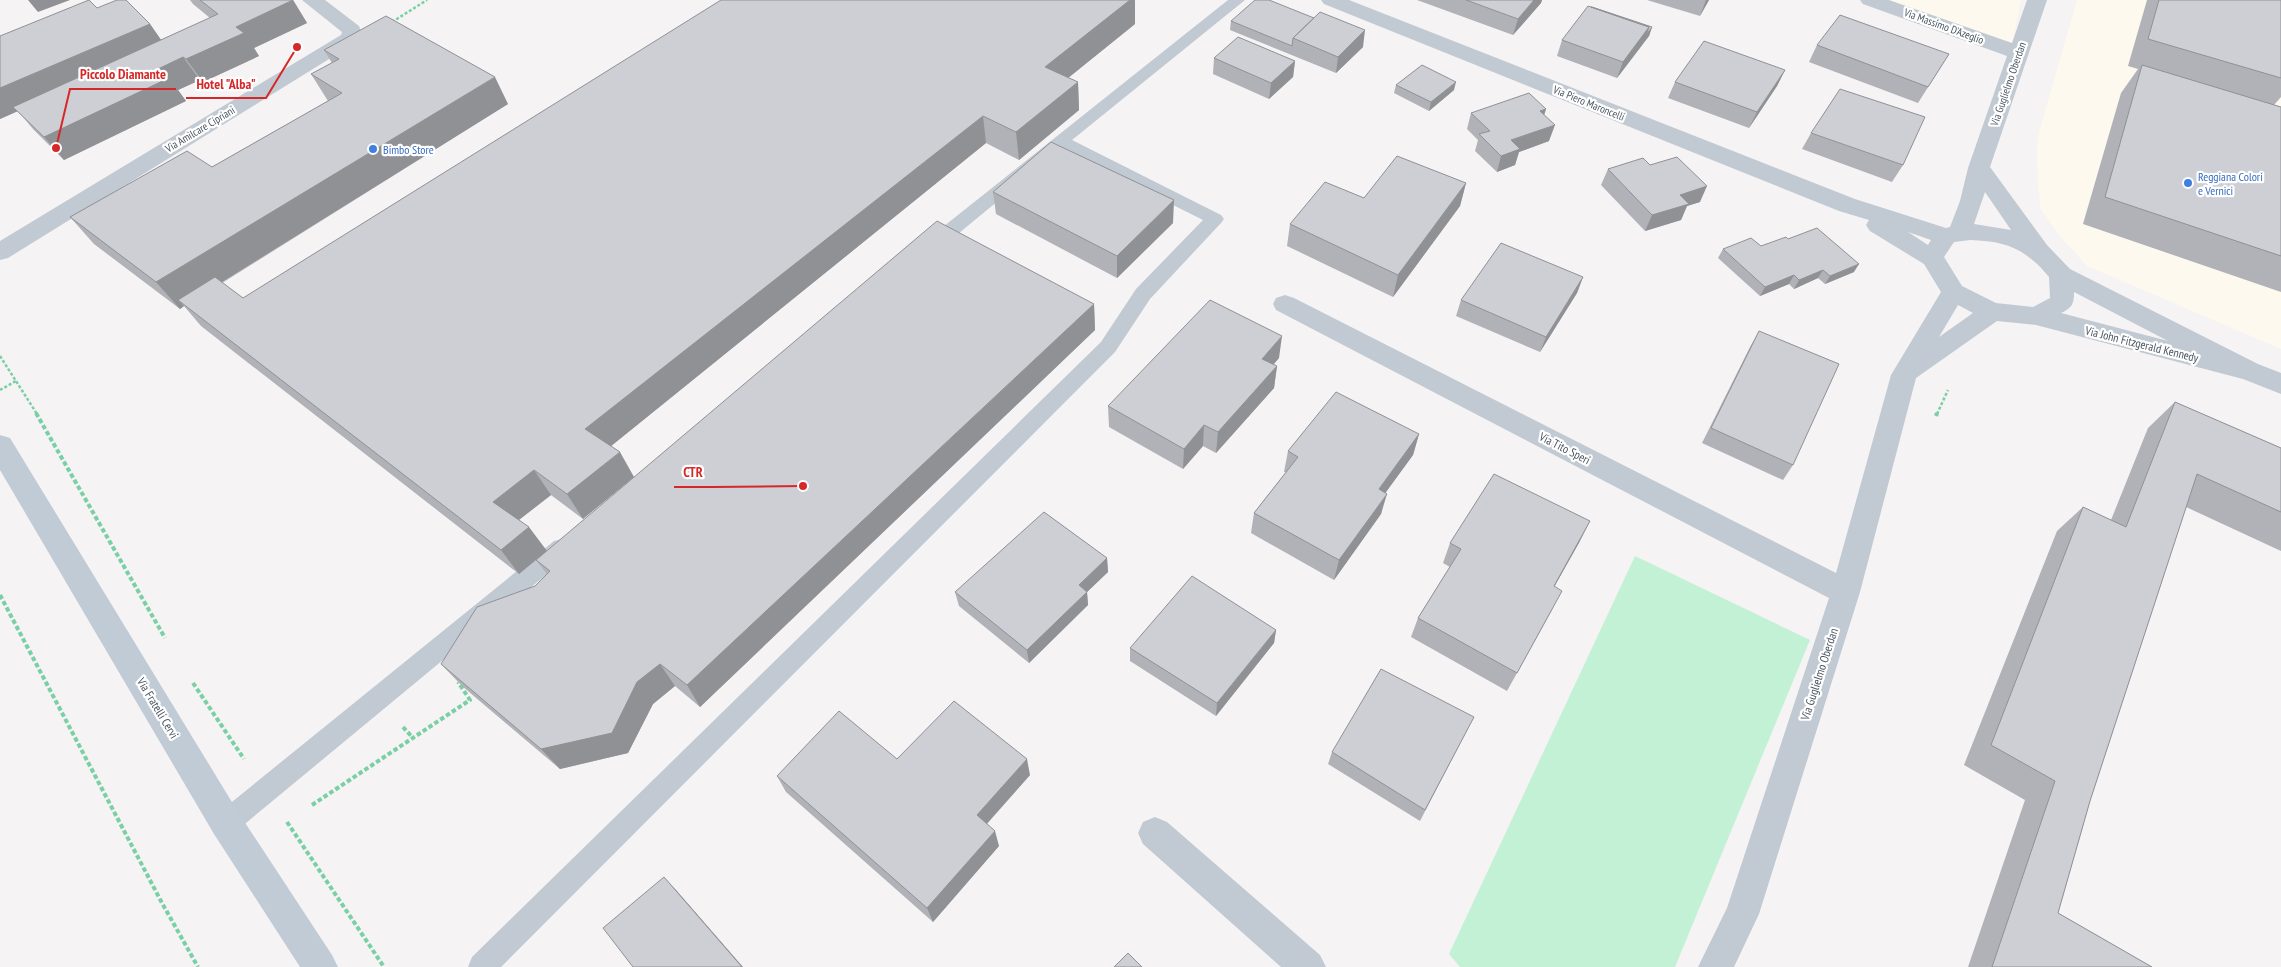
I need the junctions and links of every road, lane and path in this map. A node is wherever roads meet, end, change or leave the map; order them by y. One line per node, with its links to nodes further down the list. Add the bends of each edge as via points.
1 (312, 0): 11 (street, Via Amilcare Cipriani, via 352,30 348,39)
2 (1236, 0): 7 (lane)
3 (1331, 0): 9 (street, Via Piero Maroncelli)
4 (1870, 0): 6 (street, Via Massimo D'Azeglio)
5 (2037, 0): 6 (street, Via Guglielmo Oberdan)
6 (2019, 53): 8 (street, Via Guglielmo Oberdan)
7 (1060, 141): 14 (lane); 44 (lane, via 1215,219 1143,294 1108,348)
8 (1979, 168): 10 (street, Via Guglielmo Oberdan, via 1971,201); 12 (street)
9 (1847, 205): 10 (street, Via Piero Maroncelli); 13 (street, Via Piero Maroncelli)
10 (1953, 234): 12 (street, via 2000,234); 13 (street, Via Guglielmo Oberdan)
11 (0, 252)
12 (2040, 252): 15 (street)
13 (1932, 258): 16 (street)
14 (911, 263)
15 (2061, 275): 19 (street, via 2062,302); 21 (street, Via John Fitzgerald Kennedy)
16 (1953, 292): 18 (street); 22 (street, Via Guglielmo Oberdan)
17 (1285, 304): 30 (street, Via Tito Speri)
18 (1992, 312): 19 (street); 22 (street)
19 (2036, 316): 21 (street, Via John Fitzgerald Kennedy)
20 (0, 356): 23 (path)
21 (2249, 371): 24 (street, Via John Fitzgerald Kennedy)
22 (1904, 375): 30 (street, Via Guglielmo Oberdan)
23 (16, 381): 26 (path); 32 (path)
24 (2281, 384)
25 (1948, 389): 27 (path)
26 (0, 390)
27 (1932, 425)
28 (0, 446): 38 (main road, Via Fratelli Cervi)
29 (575, 538): 33 (lane)
30 (1845, 592): 46 (street, Via Guglielmo Oberdan, via 1742,914)
31 (0, 595): 41 (path)
32 (168, 642)
33 (437, 650): 35 (lane); 36 (path, via 470,700)
34 (188, 676): 35 (path)
35 (265, 791): 38 (lane); 39 (path)
36 (311, 806)
37 (295, 817): 39 (path)
38 (226, 822): 42 (main road, Via Fratelli Cervi)
39 (287, 822): 43 (path)
40 (1155, 833): 45 (street)
41 (198, 967)
42 (320, 967)
43 (384, 967)
44 (482, 967)
45 (1308, 967)
46 (1716, 967)

